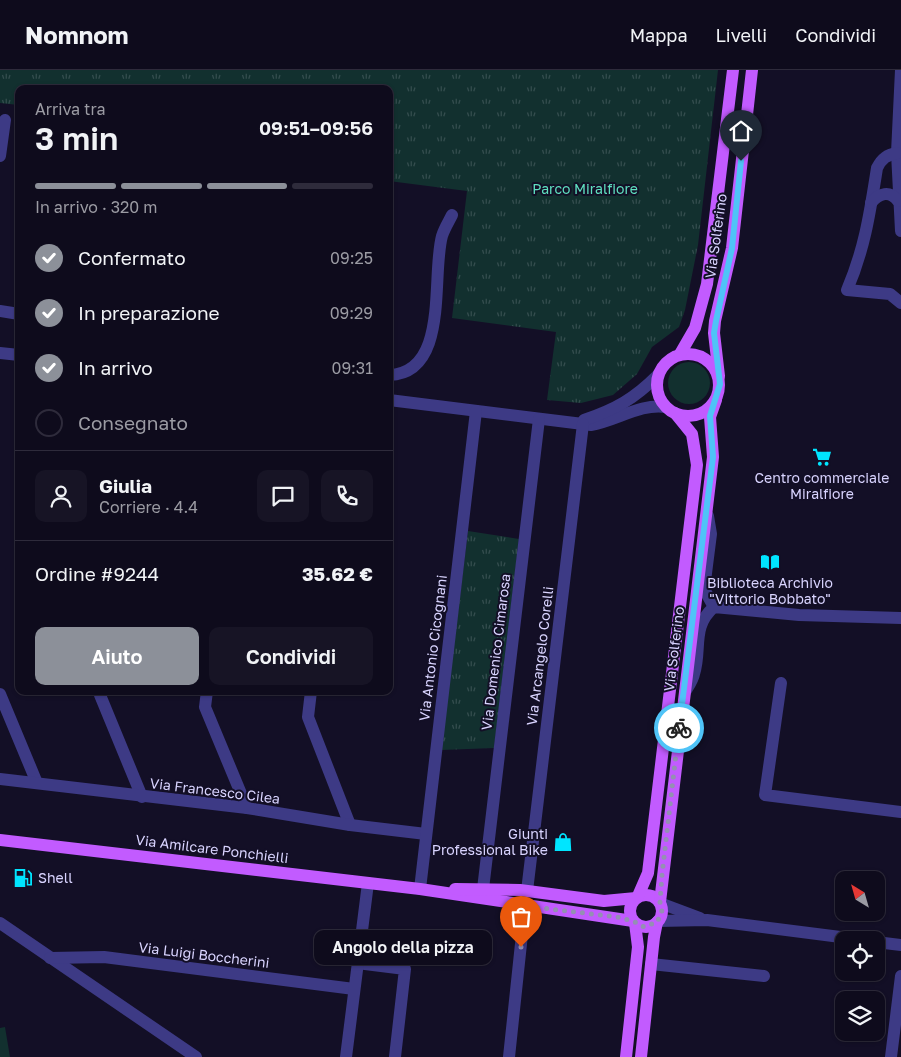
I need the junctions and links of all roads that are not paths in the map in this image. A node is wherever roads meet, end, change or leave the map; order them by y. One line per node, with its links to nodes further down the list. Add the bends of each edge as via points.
1 (733, 70): 16 (main road, Via Solferino, via 707,284 695,328)
2 (752, 70): 20 (main road, Via Solferino, via 732,248 714,333)
3 (901, 70): 5 (street)
4 (5, 120): 6 (street)
5 (898, 153): 7 (street); 9 (street, via 880,160)
6 (0, 156)
7 (899, 175): 8 (street)
8 (898, 201): 9 (street, via 886,194); 11 (street)
9 (872, 203): 12 (street, via 861,259 847,290 890,294)
10 (452, 215): 18 (street, via 442,236 431,336 422,358 413,368)
11 (901, 230)
12 (901, 303)
13 (0, 311): 14 (street)
14 (15, 313)
15 (0, 353): 17 (street)
16 (680, 354): 19 (main road, Via Solferino, via 666,362); 20 (main road, via 699,355 708,360)
17 (15, 355)
18 (393, 375)
19 (658, 375): 23 (main road, Via Solferino, via 658,392); 26 (street, via 622,405)
20 (719, 376): 21 (main road, Via Solferino)
21 (716, 400): 23 (main road, via 702,413 684,416); 27 (main road, Via Solferino, via 710,416 713,457)
22 (393, 401): 24 (street)
23 (670, 410): 26 (street, via 646,407 601,423); 48 (main road, Via Solferino, via 692,434 696,465 648,873)
24 (476, 411): 25 (street); 42 (street, Via Antonio Cicognani)
25 (539, 419): 26 (street); 45 (street, Via Domenico Cimarosa)
26 (580, 423): 47 (street, Via Arcangelo Corelli)
27 (707, 506): 28 (street, via 711,534 704,589); 35 (main road, Via Solferino)
28 (721, 608): 29 (street, via 799,615); 35 (street, via 706,614 700,625 694,674)
29 (901, 618)
30 (781, 683): 40 (street, via 764,795)
31 (0, 694): 37 (street)
32 (100, 695): 38 (street)
33 (206, 695): 39 (street, via 205,707)
34 (311, 695): 41 (street, via 308,717)
35 (683, 697): 49 (main road, Via Solferino)
36 (0, 779): 37 (street, Via Francesco Cilea)
37 (37, 783): 38 (street, Via Francesco Cilea)
38 (142, 797): 39 (street, Via Francesco Cilea)
39 (247, 808): 41 (street, Via Francesco Cilea)
40 (901, 812)
41 (350, 825): 42 (street, Via Francesco Cilea)
42 (426, 834): 46 (street, Via Antonio Cicognani)
43 (0, 840): 44 (main road, Via Amilcare Ponchielli)
44 (368, 883): 46 (main road, Via Amilcare Ponchielli); 59 (street)
45 (483, 888): 46 (main road, Via Amilcare Ponchielli); 47 (main road, Via Amilcare Ponchielli)
46 (420, 889): 50 (main road, Via Amilcare Ponchielli)
47 (527, 891): 48 (main road, Via Amilcare Ponchielli, via 604,901)
48 (637, 897): 49 (main road, via 652,896); 52 (main road, Via Solferino, via 630,909)
49 (660, 902): 51 (street); 53 (main road, Via Solferino, via 662,912)
50 (525, 906): 52 (main road, Via Amilcare Ponchielli); 67 (street)
51 (707, 920): 53 (street); 55 (street)
52 (634, 922): 53 (main road, via 644,927); 68 (main road, Via Solferino, via 638,946)
53 (658, 922): 60 (main road, Via Solferino)
54 (0, 923): 58 (street)
55 (835, 936)
56 (885, 943): 57 (street)
57 (901, 945)
58 (50, 958): 63 (street, Via Luigi Boccherini, via 104,958); 65 (street)
59 (357, 963): 63 (street); 66 (street, via 406,968)
60 (651, 964): 61 (street); 69 (main road, Via Solferino)
61 (764, 976)
62 (901, 976): 70 (street)
63 (354, 989): 64 (street)
64 (346, 1054)
65 (196, 1057)
66 (395, 1057)
67 (509, 1057)
68 (626, 1057)
69 (641, 1057)
70 (891, 1057)

